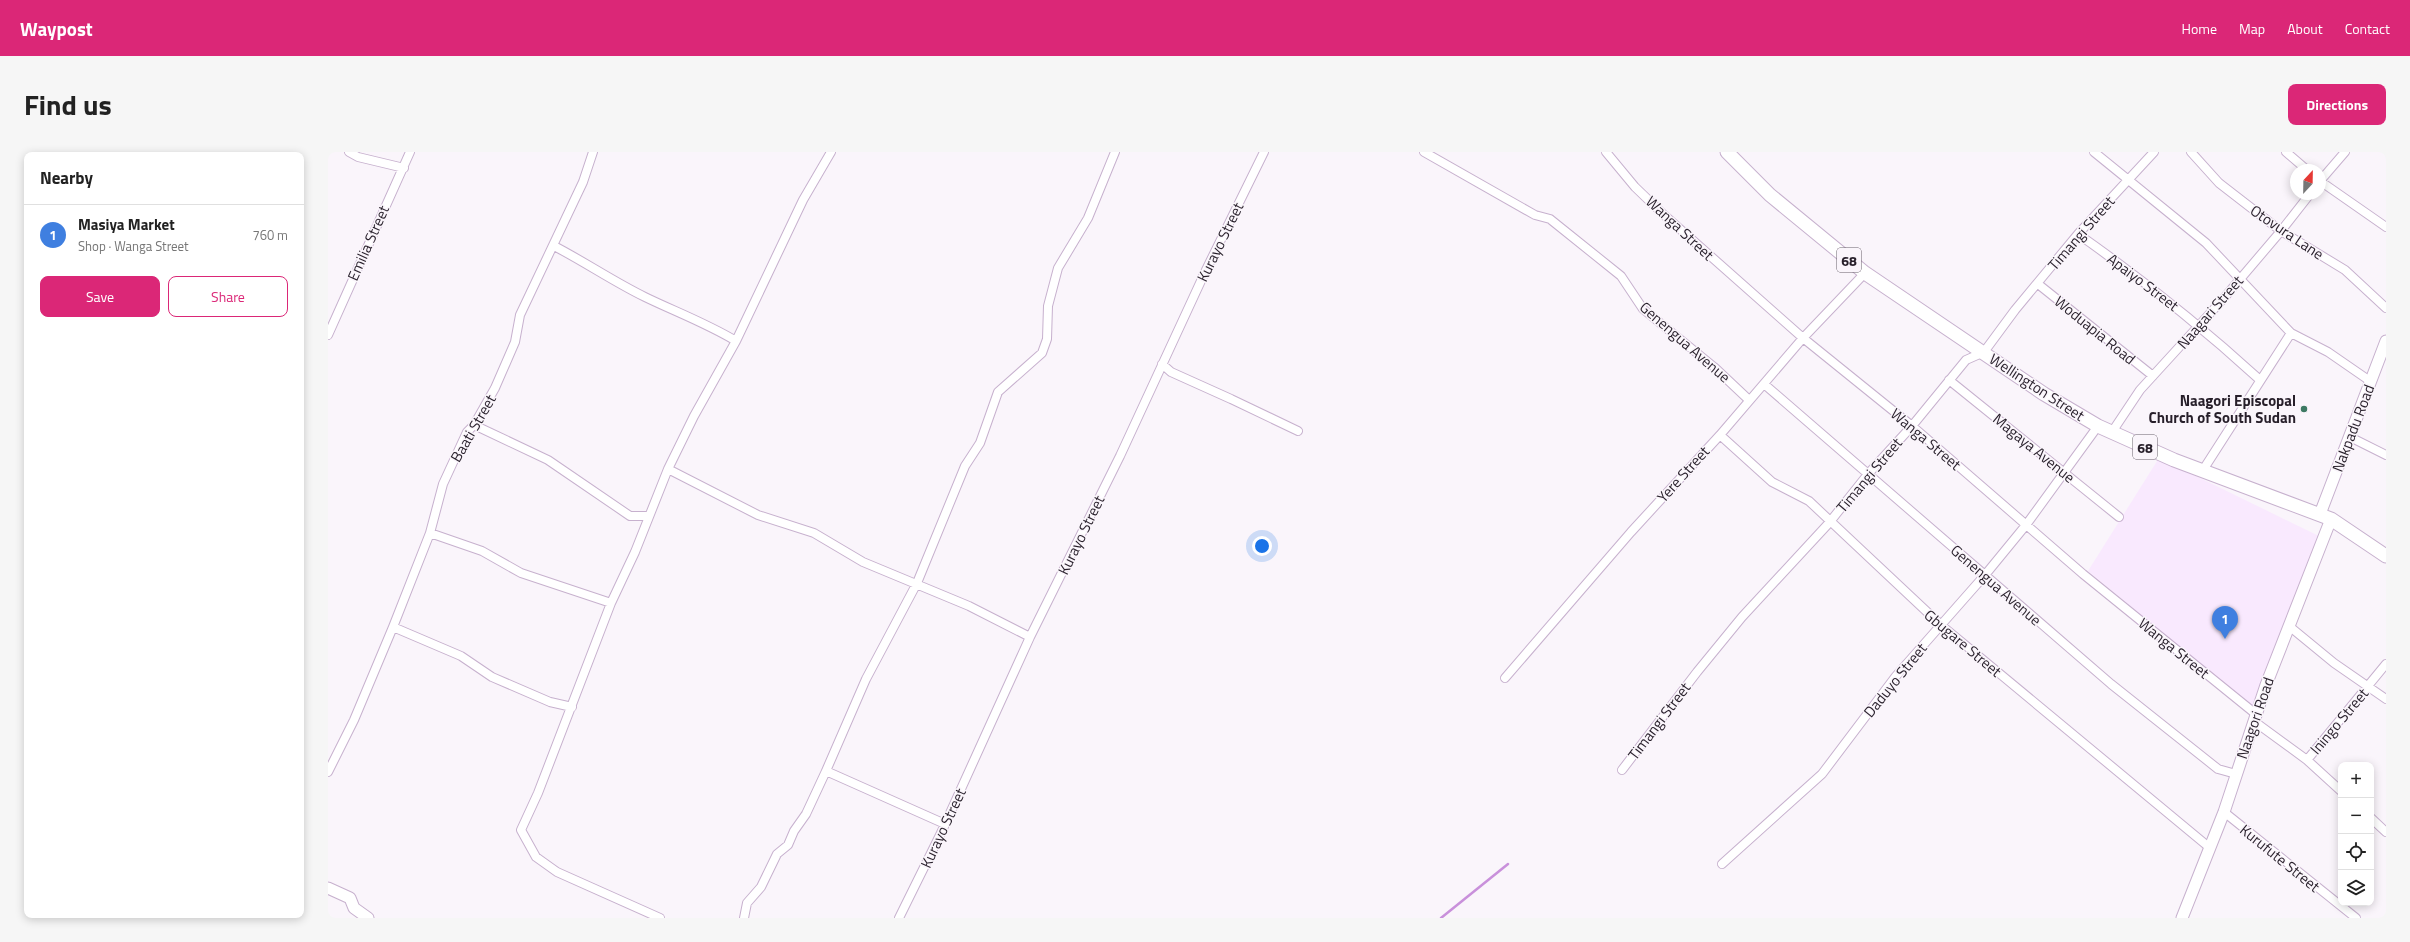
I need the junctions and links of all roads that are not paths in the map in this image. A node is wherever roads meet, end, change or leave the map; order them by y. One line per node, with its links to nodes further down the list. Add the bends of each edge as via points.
1 (349, 152): 16 (street, via 358,157)
2 (410, 152): 16 (street, Emilia Street)
3 (593, 152): 24 (street, Baati Street, via 583,182)
4 (831, 152): 33 (street, via 803,200)
5 (1115, 152): 63 (street, via 1088,218 1058,268 1048,306 1047,339 1042,352 998,392 980,443 965,466)
6 (1264, 152): 36 (street, Kurayo Street)
7 (1424, 152): 42 (street, Genengua Avenue, via 1535,215 1550,219 1620,276 1643,309 1704,357)
8 (1606, 152): 32 (street, Wanga Street, via 1635,186 1664,214)
9 (1727, 152): 25 (main road, Wellington Street / 68, via 1770,195)
10 (2094, 152): 18 (street)
11 (2154, 152): 18 (street, Timangi Street, via 2142,167)
12 (2191, 152): 22 (street, Otovura Lane, via 2219,183)
13 (2286, 152): 15 (street)
14 (2345, 152): 17 (street)
15 (2300, 164)
16 (404, 168): 31 (street, Emilia Street)
17 (2326, 174)
18 (2126, 180): 23 (street, Timangi Street); 26 (street, via 2206,243)
19 (2326, 185): 21 (street)
20 (2305, 200): 22 (street, Naagari Street)
21 (2386, 227)
22 (2281, 231): 26 (street, Naagari Street); 28 (street, Otovura Lane, via 2345,270)
23 (2078, 234): 27 (street, Timangi Street); 29 (street, Apaiyo Street)
24 (554, 246): 33 (street, via 644,297 706,324); 43 (street, Baati Street, via 520,315 515,342 496,388)
25 (1864, 273): 32 (street, Yere Street); 35 (main road, Wellington Street / 68)
26 (2240, 278): 29 (street, Naagari Street); 30 (street)
27 (2038, 284): 35 (street, Timangi Street); 37 (street, Woduapia Road)
28 (2386, 308)
29 (2198, 324): 37 (street, Naagari Street); 39 (street, Apaiyo Street)
30 (2291, 333): 39 (street); 40 (street, via 2328,352)
31 (328, 335)
32 (1803, 338): 41 (street, Yere Street); 44 (street, Wanga Street)
33 (736, 341): 51 (street)
34 (2386, 341): 40 (street, Nakpadu Road)
35 (1984, 352): 38 (street, Timangi Street, via 1966,360); 45 (main road, Wellington Street / 68, via 2044,394)
36 (1162, 364): 46 (street, via 1170,372); 68 (street, Kurayo Street, via 1120,456)
37 (2153, 376): 47 (street, Naagari Street, via 2140,390)
38 (1949, 380): 44 (street, Timangi Street); 53 (street, Magaya Avenue)
39 (2260, 380): 52 (street)
40 (2370, 381): 49 (street, Nakpadu Road)
41 (1764, 384): 42 (street, Yere Street); 54 (street, Genengua Avenue)
42 (1749, 400): 48 (street, Yere Street)
43 (474, 425): 55 (street, via 548,460 630,516); 60 (street, Baati Street, via 467,432 443,484)
44 (1912, 426): 54 (street, Timangi Street); 59 (street, Wanga Street)
45 (2098, 426): 47 (main road, Wellington Street / 68); 53 (street, Daduyo Street)
46 (1298, 431)
47 (2112, 432): 52 (main road, Wellington Street / 68)
48 (1720, 435): 58 (street, Gbugare Street, via 1772,482 1809,501); 70 (street, Yere Street, via 1631,532)
49 (2350, 437): 50 (street); 57 (street, Nakpadu Road)
50 (2386, 455)
51 (668, 469): 55 (street); 63 (street, via 758,515 814,533 863,562)
52 (2203, 470): 57 (main road, Wellington Street / 68)
53 (2065, 473): 56 (street, Magaya Avenue); 59 (street, Daduyo Street)
54 (1868, 474): 58 (street, Timangi Street); 62 (street, Genengua Avenue)
55 (648, 516): 64 (street, via 635,552)
56 (2119, 517)
57 (2326, 517): 61 (main road, Wellington Street / 68); 66 (street, Naagori Road)
58 (1829, 523): 65 (street, Gbugare Street); 76 (street, Timangi Street, via 1742,617)
59 (2026, 525): 62 (street, Daduyo Street); 74 (street, Wanga Street)
60 (430, 533): 64 (street, via 482,551 521,573); 67 (street, Baati Street)
61 (2386, 556)
62 (1985, 575): 65 (street, Daduyo Street); 79 (street, Genengua Avenue, via 2112,684 2218,769)
63 (917, 583): 68 (street); 77 (street, via 866,679)
64 (611, 603): 73 (street)
65 (1941, 625): 85 (street, Gbugare Street); 86 (street, Daduyo Street, via 1896,676 1822,774)
66 (2289, 626): 71 (street); 74 (street, Naagori Road)
67 (393, 627): 73 (street, via 461,656 492,677 550,702); 78 (street, Baati Street, via 354,720)
68 (1030, 637): 83 (street, Kurayo Street)
69 (2386, 664): 71 (street, Iningo Street)
70 (1505, 678)
71 (2367, 686): 72 (street); 75 (street, Iningo Street)
72 (2386, 699)
73 (572, 707): 89 (street, via 521,830 536,857 557,872)
74 (2256, 718): 75 (street, Wanga Street); 79 (street, Naagori Road)
75 (2307, 760): 80 (street, Wanga Street)
76 (1622, 770)
77 (826, 771): 83 (street); 90 (street, via 788,845 777,854 762,887 747,902)
78 (328, 772)
79 (2236, 774): 81 (street, Naagori Road)
80 (2338, 788)
81 (2224, 812): 85 (street, Naagori Road); 93 (street, Kurufute Street)
82 (2374, 821): 84 (street)
83 (945, 824): 91 (street, Kurayo Street)
84 (2386, 832)
85 (2210, 848): 92 (street, Naagori Road)
86 (1722, 864)
87 (328, 888): 88 (street, via 350,898 354,908)
88 (368, 918)
89 (660, 918)
90 (744, 918)
91 (899, 918)
92 (2182, 918)
93 (2356, 918)

